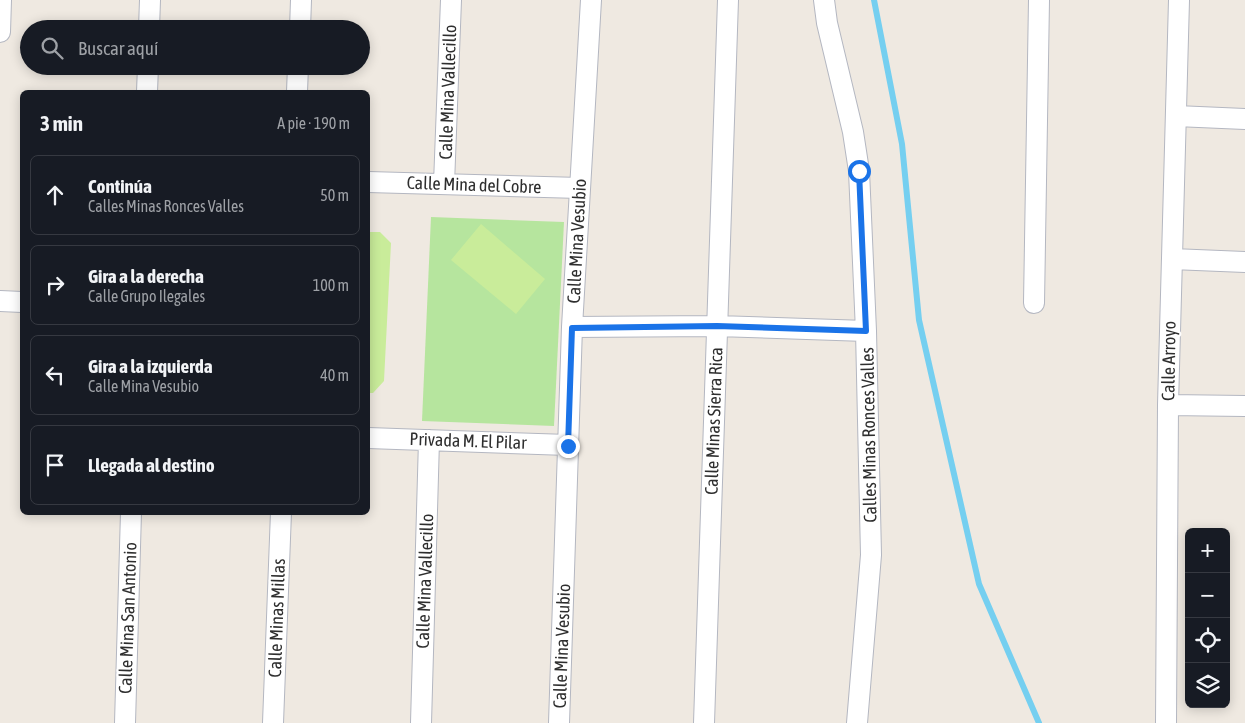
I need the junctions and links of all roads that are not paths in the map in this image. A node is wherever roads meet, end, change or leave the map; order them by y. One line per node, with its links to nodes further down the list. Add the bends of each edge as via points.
1 (1, 0): 12 (street)
2 (150, 0): 10 (street)
3 (301, 0): 11 (street)
4 (451, 0): 20 (street, Calle Mina Vallecillo)
5 (591, 0): 21 (street, Calle Mina Vesubio)
6 (728, 0): 27 (street, Calle Minas Sierra Rica)
7 (824, 0): 29 (street, Calles Minas Ronces Valles, via 859,171)
8 (1039, 0): 26 (street)
9 (1178, 0): 17 (street, Calle Arroyo)
10 (149, 20)
11 (300, 20)
12 (0, 32)
13 (148, 75): 15 (street)
14 (298, 75): 16 (street)
15 (147, 90)
16 (297, 90)
17 (1176, 116): 18 (street); 22 (street, Calle Arroyo)
18 (1245, 118)
19 (370, 182): 20 (street, Calle Mina del Cobre)
20 (444, 184): 21 (street, Calle Mina del Cobre)
21 (580, 188): 28 (street, Calle Mina Vesubio)
22 (1172, 260): 23 (street); 30 (street, Calle Arroyo)
23 (1245, 262)
24 (0, 301): 25 (street)
25 (20, 302)
26 (1034, 303)
27 (717, 326): 28 (street); 29 (street); 41 (street, Calle Minas Sierra Rica)
28 (572, 328): 34 (street, Calle Mina Vesubio)
29 (866, 331): 42 (street, Calles Minas Ronces Valles, via 871,555)
30 (1168, 405): 31 (street); 43 (street, Calle Arroyo)
31 (1245, 406)
32 (370, 438): 33 (street, Privada M. El Pilar)
33 (429, 440): 34 (street, Privada M. El Pilar); 39 (street, Calle Mina Vallecillo)
34 (568, 446): 40 (street, Calle Mina Vesubio)
35 (131, 515): 37 (street, Calle Mina San Antonio)
36 (281, 515): 38 (street, Calle Minas Millas)
37 (125, 723)
38 (273, 723)
39 (421, 723)
40 (559, 723)
41 (704, 723)
42 (857, 723)
43 (1166, 723)

